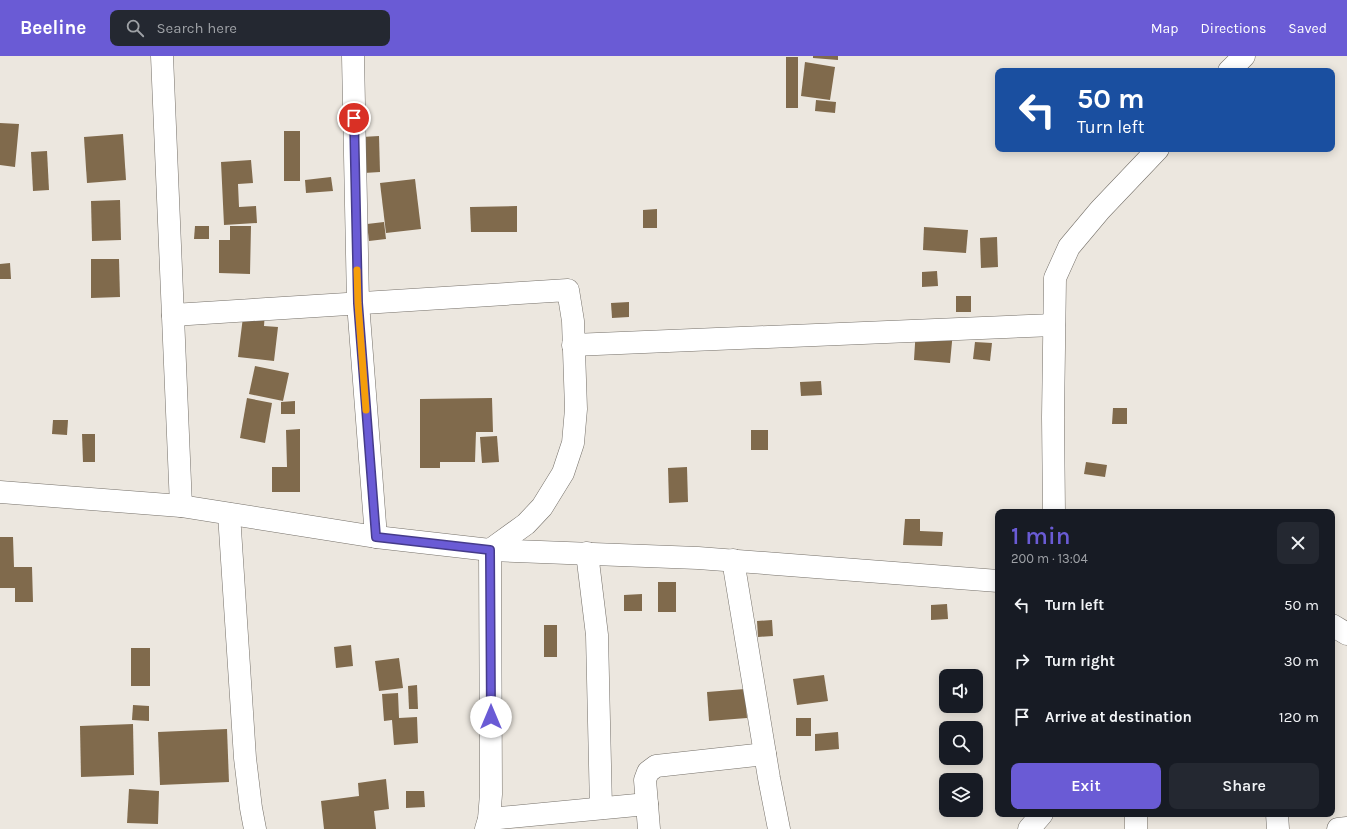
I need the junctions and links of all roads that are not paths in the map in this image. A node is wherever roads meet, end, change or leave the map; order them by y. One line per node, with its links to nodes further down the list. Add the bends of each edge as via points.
1 (162, 56): 7 (street)
2 (353, 56): 6 (street)
3 (1244, 56): 4 (street)
4 (1232, 68)
5 (1155, 152): 8 (street, via 1069,247 1055,278)
6 (358, 303): 7 (street); 9 (street, via 568,290 573,321); 14 (street)
7 (173, 315): 11 (street)
8 (1054, 325): 9 (street); 12 (street)
9 (573, 345): 15 (street, via 576,409 573,443 563,472 537,513)
10 (0, 492): 11 (street)
11 (180, 506): 13 (street)
12 (1054, 509)
13 (229, 514): 14 (street); 29 (street, via 245,758)
14 (376, 537): 15 (street)
15 (490, 550): 16 (street); 27 (street, via 491,794)
16 (587, 553): 17 (street); 23 (street, via 597,635)
17 (733, 560): 18 (street); 21 (street)
18 (995, 581)
19 (1335, 627): 20 (street)
20 (1347, 634)
21 (765, 754): 22 (street, via 656,766 648,772 645,780); 31 (street)
22 (647, 804): 23 (street); 30 (street)
23 (601, 808): 27 (street)
24 (1039, 817): 32 (street)
25 (1136, 817): 33 (street)
26 (1277, 817): 34 (street)
27 (487, 824)
28 (1347, 828): 35 (street)
29 (255, 829)
30 (648, 829)
31 (779, 829)
32 (1029, 829)
33 (1136, 829)
34 (1278, 829)
35 (1338, 829)

